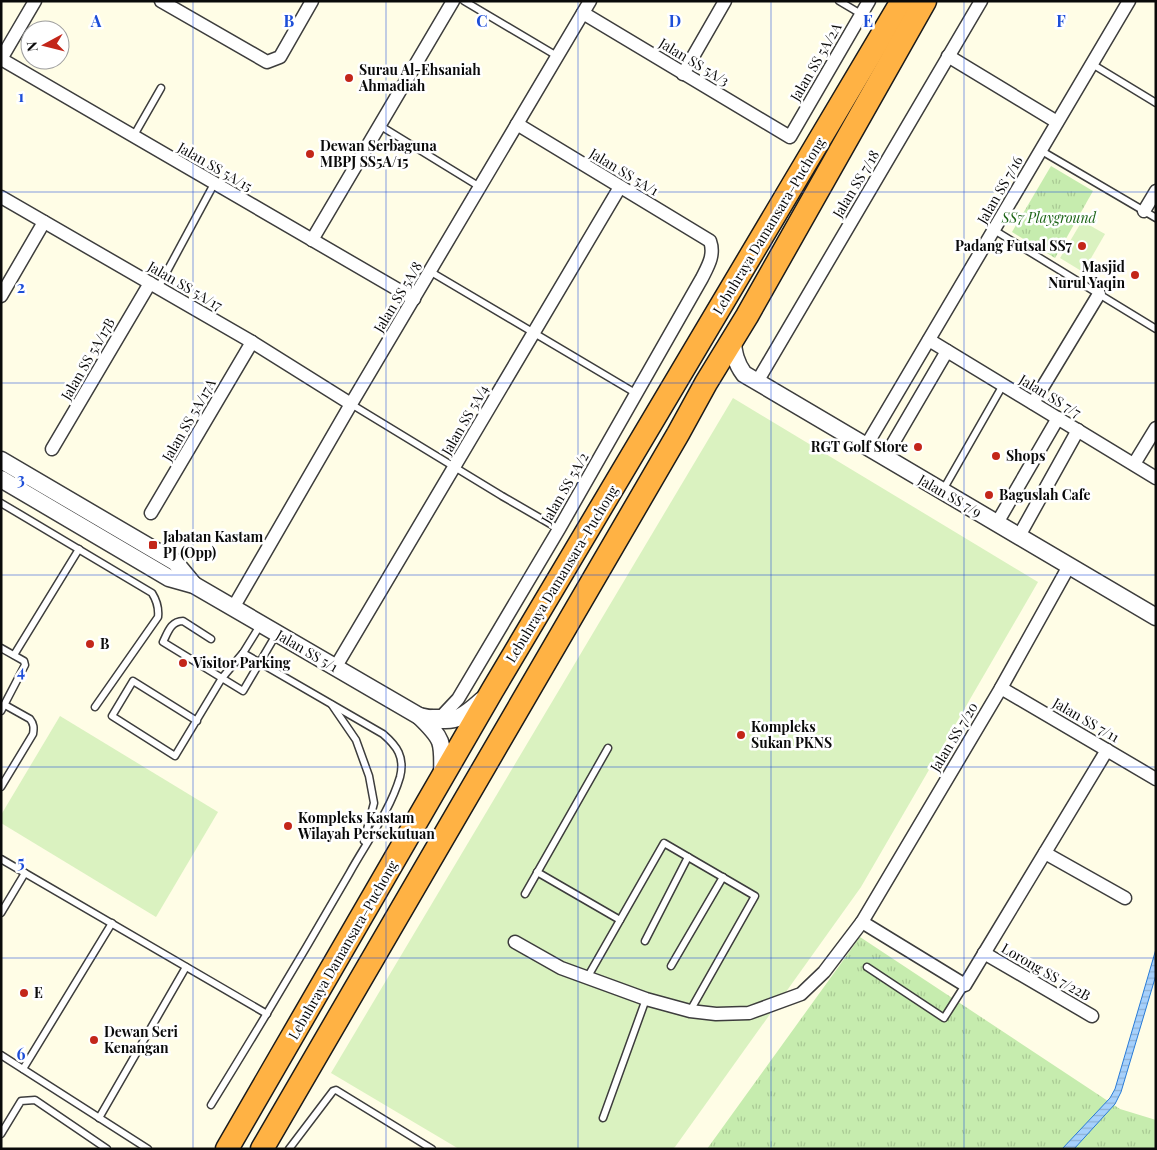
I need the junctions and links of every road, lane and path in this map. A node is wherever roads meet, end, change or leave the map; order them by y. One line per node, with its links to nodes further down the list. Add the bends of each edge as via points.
1 (35, 1): 21 (street)
2 (161, 1): 3 (street, via 267,62 280,57)
3 (312, 1)
4 (464, 1): 19 (lane)
5 (590, 1): 16 (street, Jalan SS 5A/8)
6 (725, 1): 24 (street)
7 (839, 1): 17 (lane)
8 (869, 1): 17 (street, Jalan SS 5A/2A)
9 (897, 1): 18 (highway)
10 (902, 1): 18 (highway, Lebuhraya Damansara–Puchong)
11 (925, 1): 22 (highway, Lebuhraya Damansara–Puchong)
12 (937, 1): 22 (highway)
13 (981, 1): 20 (street, Jalan SS 7/18)
14 (1129, 1): 23 (street, Jalan SS 7/16)
15 (450, 6): 29 (street)
16 (583, 13): 19 (street, Jalan SS 5A/8); 24 (street, Jalan SS 5A/3)
17 (861, 14): 31 (street, Jalan SS 5A/2A)
18 (890, 22): 93 (highway, Lebuhraya Damansara–Puchong)
19 (558, 56): 28 (street, Jalan SS 5A/8)
20 (948, 56): 27 (street); 55 (street, Jalan SS 7/18)
21 (1, 59): 30 (street, Jalan SS 5A/15)
22 (891, 64): 51 (highway, Lebuhraya Damansara–Puchong)
23 (1092, 64): 26 (lane); 27 (street, Jalan SS 7/16)
24 (683, 74): 31 (street, Jalan SS 5A/3)
25 (161, 88): 30 (lane)
26 (1156, 103)
27 (1057, 122): 32 (street, Jalan SS 7/16)
28 (517, 124): 34 (street, Jalan SS 5A/8); 35 (street, Jalan SS 5A/1)
29 (379, 126): 34 (lane); 42 (street)
30 (133, 137): 33 (street, Jalan SS 5A/15)
31 (790, 137)
32 (1040, 150): 38 (lane); 41 (street, Jalan SS 7/16)
33 (214, 184): 42 (street, Jalan SS 5A/15); 45 (lane)
34 (480, 187): 44 (street, Jalan SS 5A/8)
35 (620, 187): 43 (street, Jalan SS 5A/1, via 710,241); 50 (street, Jalan SS 5A/4)
36 (1156, 191): 38 (street)
37 (1, 197): 40 (street, Jalan SS 5A/17)
38 (1144, 211): 39 (lane)
39 (1156, 218)
40 (44, 222): 45 (street, Jalan SS 5A/17); 47 (street)
41 (994, 230): 46 (lane); 52 (street, Jalan SS 7/16)
42 (312, 240): 48 (street, Jalan SS 5A/15)
43 (713, 248): 58 (street, Jalan SS 5A/2, via 702,278)
44 (431, 272): 48 (street, Jalan SS 5A/8); 50 (lane)
45 (154, 286): 53 (street, Jalan SS 5A/17); 65 (street, Jalan SS 5A/17B)
46 (1099, 294): 49 (lane); 59 (street)
47 (1, 296)
48 (414, 299): 60 (street, Jalan SS 5A/8)
49 (1156, 329)
50 (533, 333): 58 (lane); 69 (street, Jalan SS 5A/4)
51 (732, 338): 55 (street, via 737,364); 56 (highway, Lebuhraya Damansara–Puchong)
52 (928, 340): 54 (street, Jalan SS 7/7); 64 (street, Jalan SS 7/16)
53 (252, 342): 60 (street, Jalan SS 5A/17); 74 (street, Jalan SS 5A/17A)
54 (947, 351): 57 (street, Jalan SS 7/7); 66 (street)
55 (751, 378): 56 (street, via 729,374); 64 (street, Jalan SS 7/9)
56 (706, 383): 138 (highway, Lebuhraya Damansara–Puchong)
57 (1003, 385): 59 (street, Jalan SS 7/7); 72 (lane)
58 (636, 394): 76 (street, Jalan SS 5A/2)
59 (1033, 403): 61 (street, Jalan SS 7/7)
60 (352, 404): 69 (lane); 81 (street, Jalan SS 5A/8)
61 (1058, 418): 63 (street, Jalan SS 7/7); 75 (street)
62 (1156, 428): 68 (street)
63 (1078, 430): 68 (street, Jalan SS 7/7); 77 (street)
64 (866, 446): 66 (street, Jalan SS 7/9)
65 (52, 449)
66 (884, 457): 72 (street, Jalan SS 7/9)
67 (1, 460): 80 (street, Jalan SS 5/1, via 175,562)
68 (1134, 464): 70 (street, Jalan SS 7/7)
69 (455, 467): 76 (lane); 90 (street, Jalan SS 5A/4)
70 (1156, 478)
71 (1, 479): 80 (street, Jalan SS 5/1, via 169,578)
72 (942, 491): 75 (street, Jalan SS 7/9)
73 (1, 503): 78 (lane)
74 (152, 513)
75 (997, 523): 77 (street, Jalan SS 7/9)
76 (560, 528): 97 (street, Jalan SS 5A/2, via 458,699 442,716)
77 (1019, 536): 79 (street, Jalan SS 7/9)
78 (79, 549): 88 (lane); 95 (lane, via 152,593 159,610 158,617)
79 (1069, 566): 82 (street, Jalan SS 7/9); 92 (street, Jalan SS 7/20)
80 (194, 585): 81 (street, Jalan SS 5/1)
81 (234, 608): 83 (street, Jalan SS 5/1)
82 (1156, 617)
83 (261, 624): 84 (street, Jalan SS 5/1); 87 (lane)
84 (277, 633): 89 (lane); 90 (street, Jalan SS 5/1)
85 (212, 639): 91 (lane, via 178,621 163,642)
86 (1, 648): 88 (lane)
87 (243, 653): 89 (lane); 91 (lane)
88 (14, 655): 96 (lane, via 24,661 25,669)
89 (260, 662): 91 (lane, via 243,691); 94 (lane)
90 (335, 668): 97 (street, Jalan SS 5/1)
91 (222, 678): 98 (lane)
92 (1001, 688): 100 (street, Jalan SS 7/11); 115 (street, Jalan SS 7/20)
93 (492, 692): 97 (street, Jalan SS 5/1, via 471,711 451,721); 102 (highway, Lebuhraya Damansara–Puchong)
94 (332, 704): 104 (lane, via 356,740 369,776 374,803); 104 (lane, via 384,734 396,745 400,758 397,784)
95 (95, 707)
96 (3, 708): 103 (lane, via 30,719 34,728)
97 (419, 716): 102 (street, Jalan SS 5/1, via 436,732 441,743)
98 (197, 721): 98 (lane, via 175,756 112,716 133,681)
99 (608, 748): 108 (lane)
100 (1107, 750): 101 (street, Jalan SS 7/11); 105 (street)
101 (1156, 778)
102 (442, 780): 137 (highway, Lebuhraya Damansara–Puchong)
103 (1, 787)
104 (362, 850): 127 (lane)
105 (1045, 853): 112 (street); 119 (street)
106 (688, 857): 110 (lane); 114 (lane, via 664,843); 117 (lane)
107 (1, 859): 109 (lane)
108 (538, 872): 111 (lane); 114 (lane)
109 (25, 873): 113 (lane); 116 (lane)
110 (722, 877): 120 (lane); 126 (lane, via 755,896)
111 (525, 894)
112 (1125, 898)
113 (1, 913)
114 (620, 920): 123 (lane)
115 (862, 922): 124 (street); 126 (street, Jalan SS 7/20, via 824,972 801,994 749,1013)
116 (112, 924): 121 (lane); 130 (lane)
117 (645, 941)
118 (515, 942): 123 (street, Jalan SS 7/20, via 561,968)
119 (984, 953): 124 (street); 128 (street, Lorong SS 7/22B)
120 (671, 966)
121 (186, 967): 127 (lane); 132 (lane)
122 (867, 967): 124 (lane, via 944,1018)
123 (587, 978): 125 (street, Jalan SS 7/20)
124 (965, 985)
125 (646, 999): 126 (street, Jalan SS 7/20); 133 (lane)
126 (690, 1011)
127 (267, 1014): 131 (lane)
128 (1092, 1016)
129 (1, 1055): 130 (lane)
130 (23, 1069): 132 (lane)
131 (211, 1106)
132 (99, 1118): 136 (lane)
133 (603, 1118)
134 (1, 1134): 135 (lane, via 21,1101 35,1100)
135 (107, 1149)
136 (148, 1149)
137 (227, 1149)
138 (263, 1149)
139 (289, 1149): 140 (lane, via 336,1090)
140 (432, 1149)

